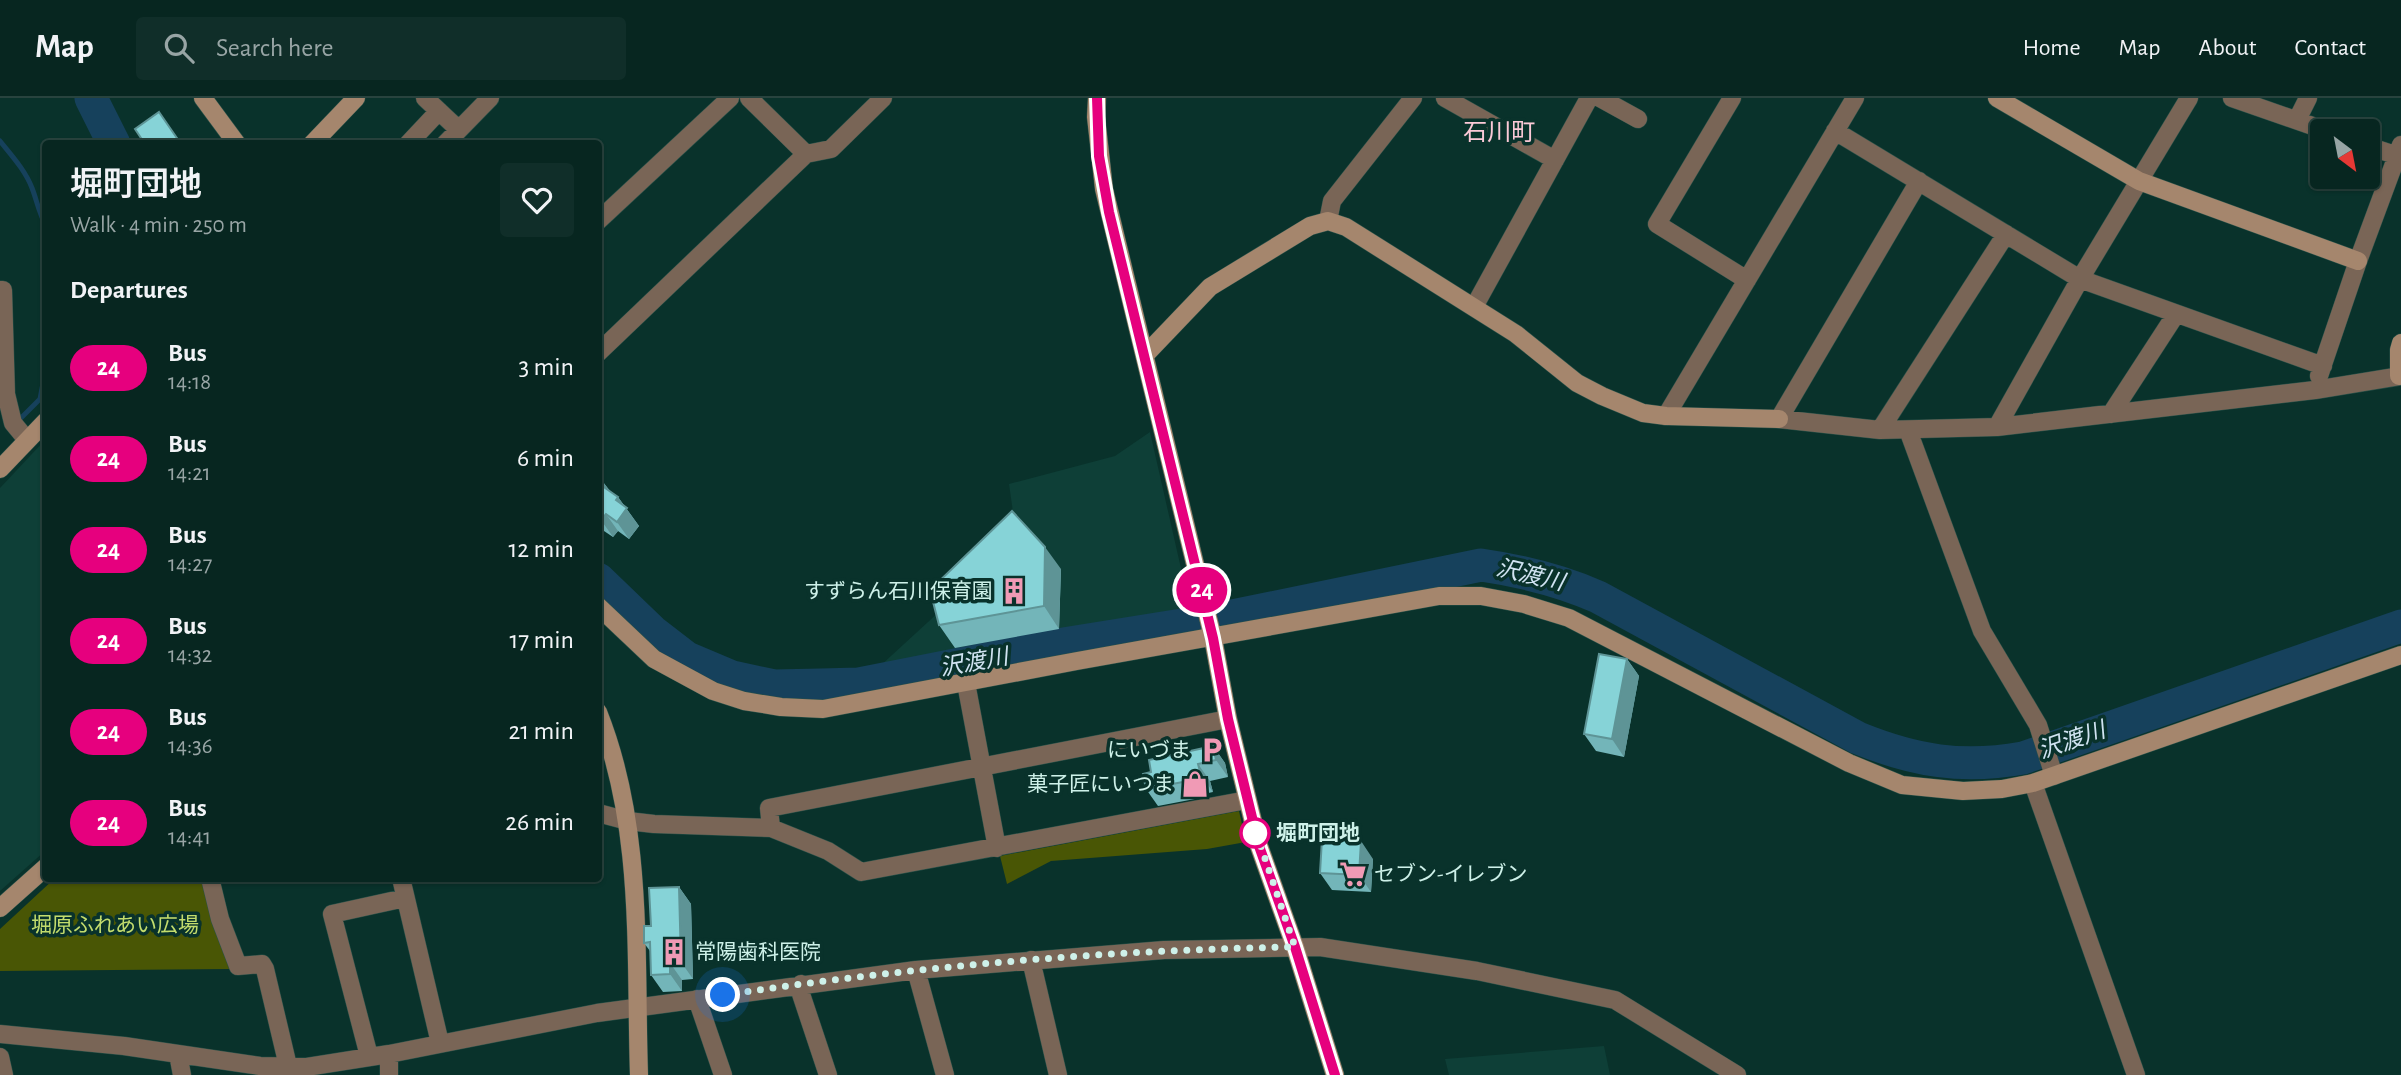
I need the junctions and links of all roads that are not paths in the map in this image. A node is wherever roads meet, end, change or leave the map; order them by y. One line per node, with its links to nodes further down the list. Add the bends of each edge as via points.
1 (204, 98): 25 (street)
2 (356, 98): 26 (street)
3 (425, 98): 19 (street)
4 (490, 98): 24 (street)
5 (730, 98): 34 (street)
6 (749, 98): 30 (street)
7 (883, 98): 30 (street, via 831,149)
8 (1097, 98): 45 (street, via 1104,188)
9 (1413, 98): 35 (street, via 1332,201)
10 (1445, 98): 31 (street)
11 (1590, 98): 31 (street)
12 (1600, 98): 20 (street)
13 (1731, 98): 39 (street, via 1657,223)
14 (1855, 98): 23 (street)
15 (1997, 98): 33 (street)
16 (2189, 98): 33 (street)
17 (2232, 98): 21 (street)
18 (2308, 98): 21 (street)
19 (439, 111): 24 (street); 27 (street)
20 (1638, 119)
21 (2297, 120): 22 (street)
22 (2310, 125)
23 (1835, 131): 32 (street); 39 (street)
24 (454, 138)
25 (234, 140)
26 (316, 140)
27 (412, 140)
28 (2380, 149): 29 (street)
29 (2399, 153): 37 (street)
30 (806, 154): 44 (street)
31 (1555, 160): 41 (street)
32 (1919, 181): 36 (street); 51 (street)
33 (2138, 181): 37 (street); 38 (street)
34 (602, 217)
35 (1328, 221): 41 (street, via 1346,227); 45 (street, via 1310,226 1210,287)
36 (2006, 234): 38 (street); 54 (street)
37 (2358, 261): 46 (street)
38 (2080, 279): 42 (street); 53 (street)
39 (1747, 280): 50 (street)
40 (0, 290): 56 (street, via 6,394 13,423)
41 (1474, 307): 50 (street, via 1577,383 1643,413)
42 (2176, 314): 46 (street); 49 (street)
43 (2401, 343): 47 (street)
44 (602, 349)
45 (1145, 355): 59 (street)
46 (2323, 366): 48 (street)
47 (2400, 378): 48 (street)
48 (2315, 390): 49 (street)
49 (2111, 414): 53 (street)
50 (1666, 416): 51 (street)
51 (1779, 419): 54 (street)
52 (42, 425): 56 (street)
53 (1997, 427): 55 (street)
54 (1880, 430): 55 (street)
55 (1908, 430): 65 (street, via 1982,631 2038,725)
56 (27, 440): 57 (street)
57 (0, 469)
58 (602, 610): 61 (street, via 654,659 713,691 744,701 823,709)
59 (1212, 632): 61 (street); 62 (street); 66 (street, via 1439,596 1481,596 1569,618 1849,763 1902,785 1963,790)
60 (2401, 654): 65 (street)
61 (966, 683): 64 (street)
62 (1228, 719): 64 (street); 67 (street)
63 (602, 725): 69 (street)
64 (982, 766): 70 (street, via 769,808); 71 (street)
65 (2052, 768): 66 (street)
66 (2033, 783): 101 (street)
67 (1247, 800): 71 (street); 77 (street)
68 (602, 814): 69 (street)
69 (628, 821): 70 (street); 82 (street)
70 (771, 828): 71 (street, via 828,851 861,872)
71 (997, 848)
72 (42, 871): 76 (street)
73 (211, 882): 89 (street, via 238,966 262,964 265,969)
74 (402, 882): 75 (street)
75 (405, 898): 84 (street); 87 (street, via 332,914)
76 (0, 908)
77 (1295, 947): 78 (street); 99 (street); 100 (street, via 1478,971 1615,1000)
78 (1031, 960): 79 (street); 98 (street)
79 (916, 970): 80 (street); 97 (street)
80 (801, 984): 81 (street); 96 (street)
81 (697, 999): 82 (street); 95 (street)
82 (637, 1007): 84 (street); 94 (street)
83 (0, 1034): 85 (street)
84 (440, 1044): 86 (street)
85 (178, 1054): 90 (street); 92 (street)
86 (389, 1054): 87 (street); 93 (street)
87 (369, 1056): 89 (street)
88 (0, 1057): 91 (street)
89 (288, 1066): 90 (street)
90 (260, 1070)
91 (4, 1075)
92 (182, 1075)
93 (389, 1075)
94 (639, 1075)
95 (723, 1075)
96 (828, 1075)
97 (945, 1075)
98 (1058, 1075)
99 (1335, 1075)
100 (1737, 1075)
101 (2136, 1075)

